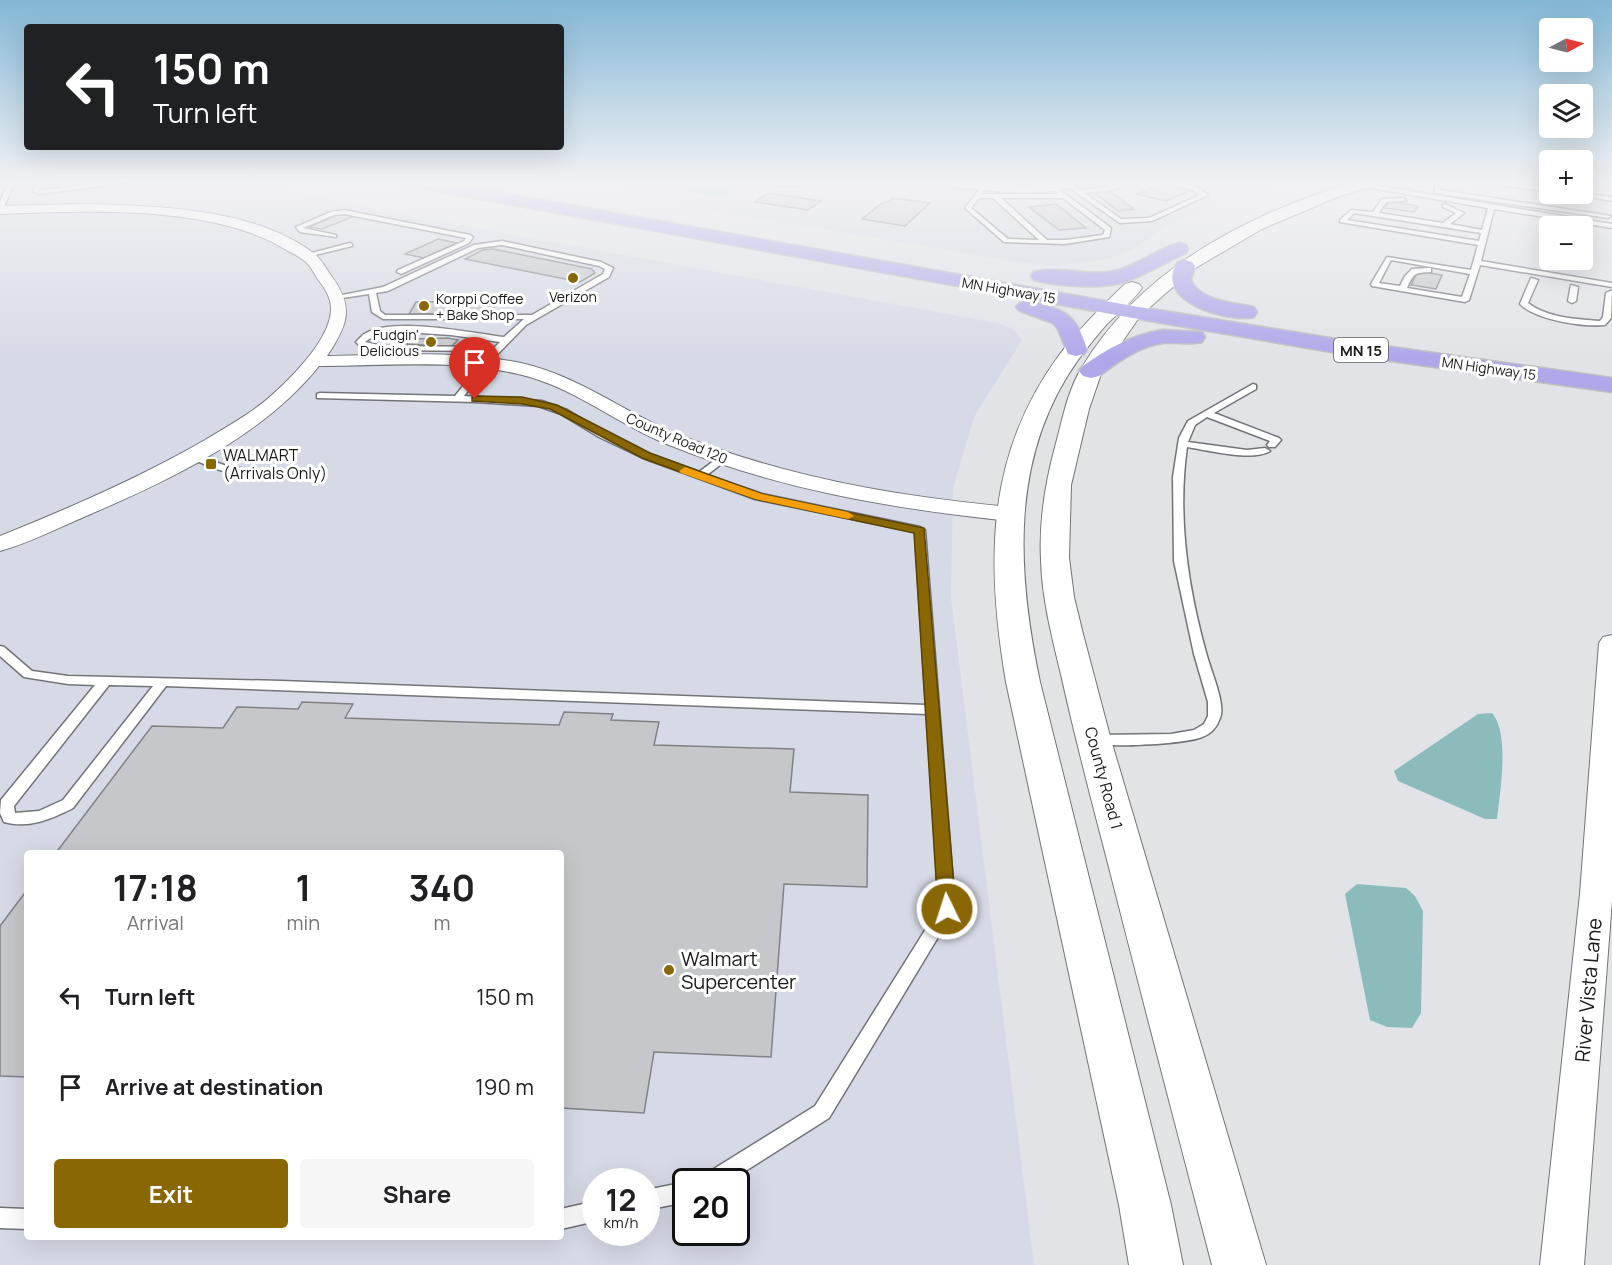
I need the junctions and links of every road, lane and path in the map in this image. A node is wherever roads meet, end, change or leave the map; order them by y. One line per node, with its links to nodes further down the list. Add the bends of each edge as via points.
1 (282, 240): 16 (street)
2 (469, 240): 19 (lane)
3 (731, 240): 18 (highway, MN Highway 15 / MN 15)
4 (801, 240): 15 (highway, MN Highway 15 / MN 15)
5 (1008, 240): 11 (lane)
6 (1095, 240): 11 (lane)
7 (1203, 240): 14 (street)
8 (1213, 240): 14 (street)
9 (1458, 240): 12 (lane)
10 (1483, 240): 12 (lane)
11 (1046, 242)
12 (1482, 244): 17 (lane)
13 (350, 245): 16 (lane)
14 (1188, 249): 15 (highway, via 1119,277 1084,280); 27 (street, County Road 1); 31 (highway, via 1181,281 1185,289 1214,305 1328,326)
15 (853, 250): 27 (highway, MN Highway 15 / MN 15)
16 (307, 255): 26 (street, via 329,277)
17 (1477, 262): 20 (lane); 21 (lane)
18 (884, 268): 27 (highway, MN Highway 15 / MN 15); 33 (highway, via 1053,314 1071,328)
19 (401, 272)
20 (1472, 275): 23 (lane, via 1414,269); 23 (lane, via 1465,300); 23 (lane, via 1389,258 1375,285)
21 (1535, 276): 22 (lane); 24 (lane); 29 (lane, via 1526,307)
22 (1574, 286): 24 (lane); 29 (lane)
23 (1403, 289)
24 (1611, 290): 29 (lane, via 1606,321)
25 (372, 292): 26 (lane); 28 (lane, via 376,312 389,318); 28 (lane, via 488,243 609,268 606,275)
26 (336, 297): 34 (street, via 339,312 331,335)
27 (1128, 305): 31 (highway, MN Highway 15 / MN 15); 33 (street, County Road 1)
28 (531, 317): 30 (lane)
29 (1569, 318)
30 (506, 340): 32 (lane); 32 (lane, via 393,329 370,333 360,342 383,348)
31 (1391, 348): 33 (highway, via 1181,336 1148,339); 35 (highway, MN Highway 15 / MN 15); 36 (highway, MN Highway 15 / MN 15)
32 (491, 356): 34 (street, County Road 120); 39 (lane); 43 (street, County Road 120, via 565,382 652,431)
33 (1084, 360): 46 (street, County Road 1, via 1051,383 1018,459); 53 (street, County Road 1, via 1077,409 1058,484 1055,558 1059,597)
34 (314, 361): 42 (street, via 278,400)
35 (1612, 373)
36 (1612, 385)
37 (1253, 387): 40 (lane)
38 (321, 396): 39 (lane)
39 (458, 398): 45 (lane, via 522,400 553,407 646,456)
40 (1207, 414): 41 (lane, via 1191,423); 41 (lane, via 1276,440 1268,448 1237,452)
41 (1183, 444): 53 (lane, via 1178,477 1180,561 1215,716 1209,727 1198,734 1171,740)
42 (192, 456): 44 (lane, via 227,470); 47 (street, via 142,483)
43 (723, 459): 45 (lane); 46 (street, County Road 120, via 895,501)
44 (256, 473)
45 (699, 476): 52 (lane, via 759,497 920,530)
46 (1009, 514): 60 (street, County Road 1, via 1011,615 1023,682)
47 (0, 544)
48 (1612, 643): 62 (street, River Vista Lane, via 1596,894)
49 (0, 650): 50 (lane, via 28,674)
50 (105, 681): 51 (lane); 54 (lane)
51 (163, 682): 52 (lane); 54 (lane, via 68,804 24,821 9,818)
52 (932, 710): 55 (lane, via 947,909 822,1112)
53 (1093, 740): 61 (street, County Road 1)
54 (3, 808)
55 (733, 1168)
56 (582, 1214): 58 (lane)
57 (0, 1218): 59 (lane)
58 (564, 1218)
59 (24, 1219)
60 (1156, 1265)
61 (1239, 1265)
62 (1562, 1265)

